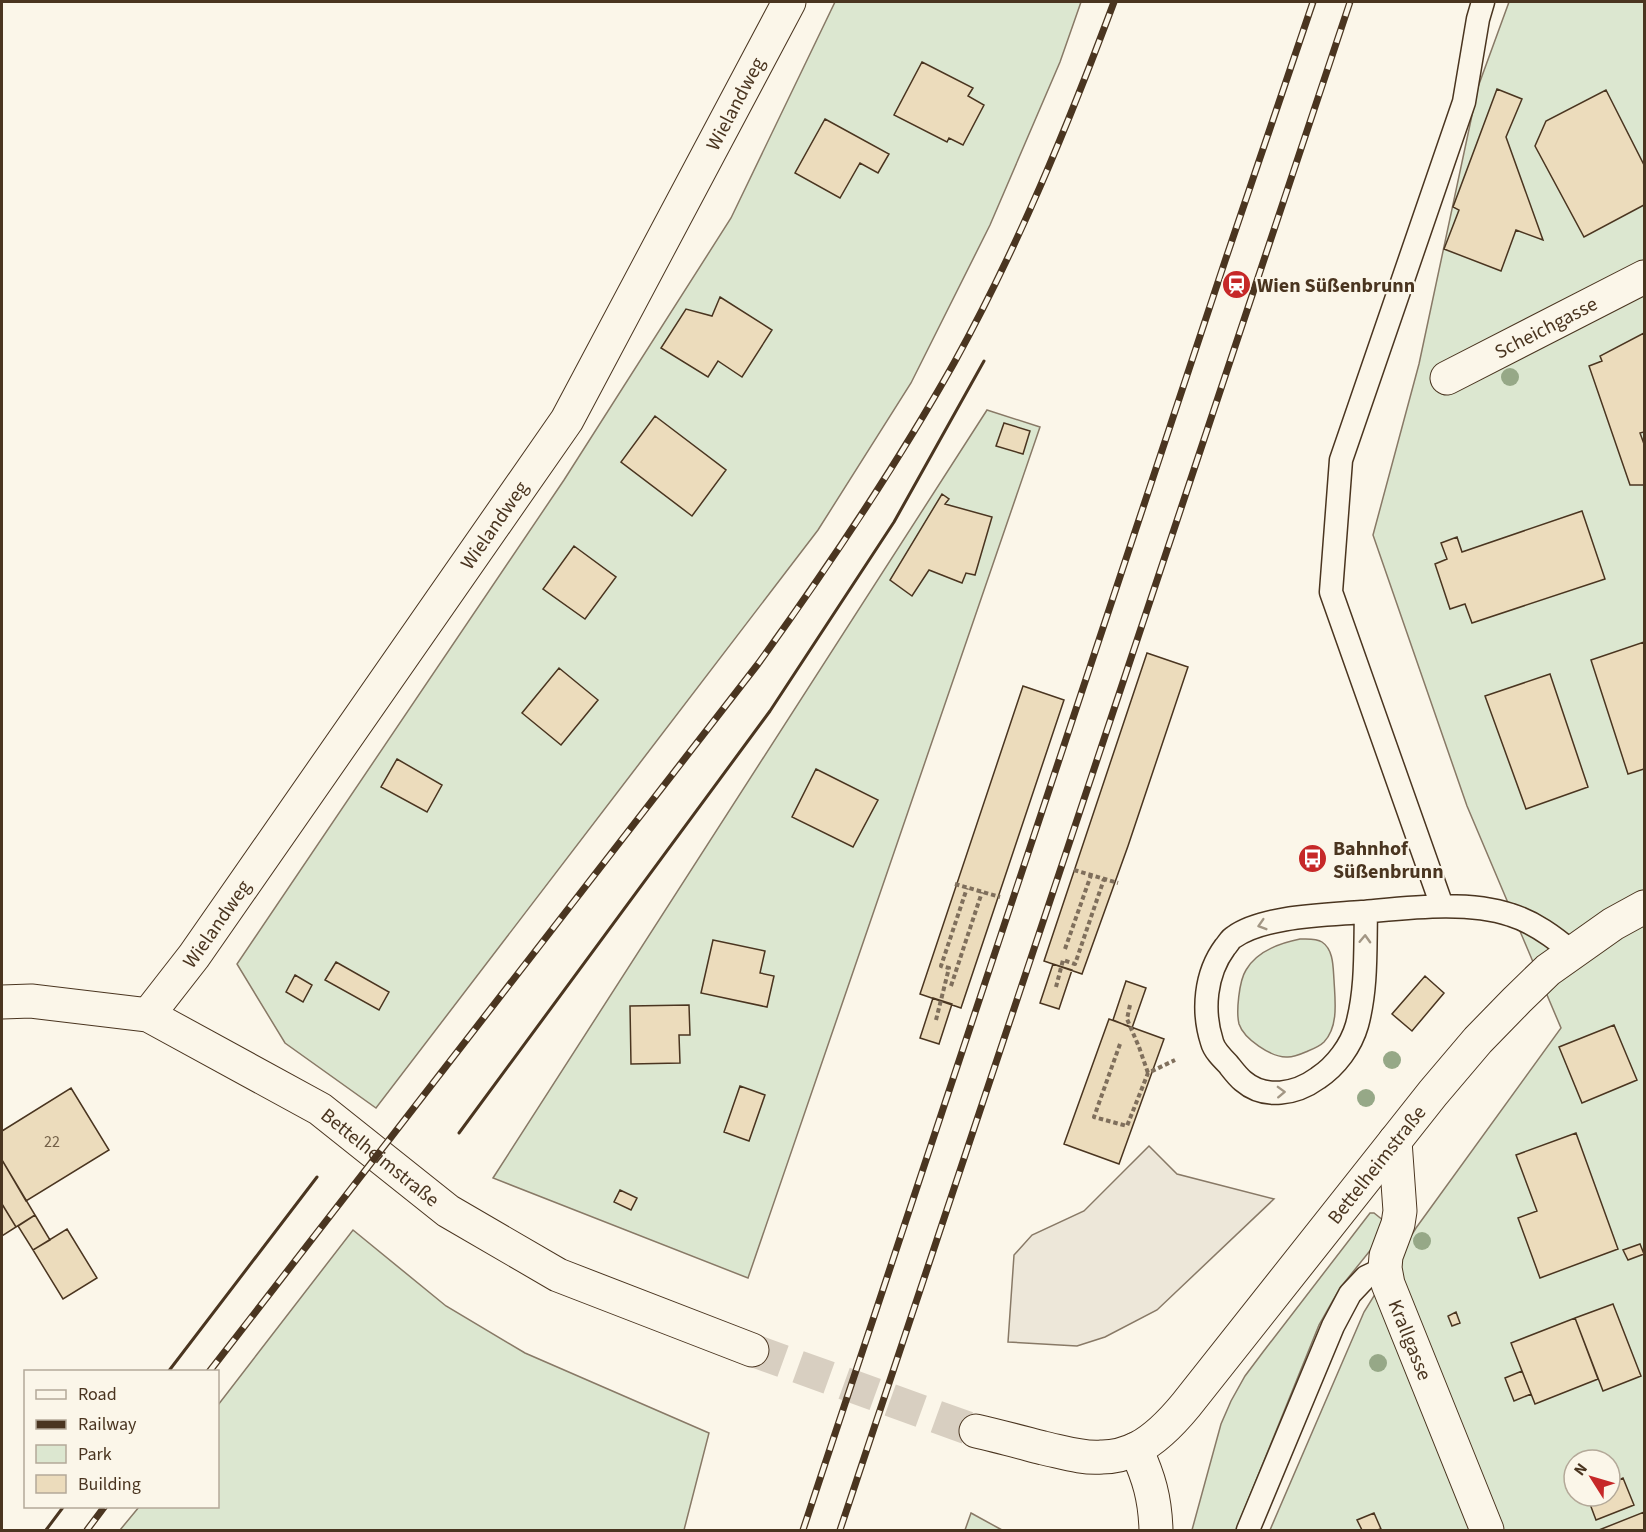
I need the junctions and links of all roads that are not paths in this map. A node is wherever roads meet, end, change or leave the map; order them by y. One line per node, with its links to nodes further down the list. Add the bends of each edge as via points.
1 (789, 2): 10 (street, Wielandweg, via 567,420 194,956)
2 (1483, 2): 5 (lane, via 1464,102 1341,460 1331,592)
3 (1644, 277): 4 (street, Scheichgasse)
4 (1447, 378)
5 (1442, 906): 7 (lane); 8 (lane, via 1510,914 1554,937)
6 (1644, 907): 8 (street, Bettelheimstraße)
7 (1366, 912): 7 (lane, one-way to 7, via 1261,923 1233,937 1216,959 1207,989 1206,1017 1212,1045 1244,1082 1261,1091 1284,1094 1306,1087 1328,1071 1344,1052 1357,1026 1363,988)
8 (1572, 952): 11 (street, Bettelheimstraße, via 1548,970 1478,1040)
9 (2, 1002): 10 (street, Bettelheimstraße, via 31,1001)
10 (148, 1015): 13 (street, Bettelheimstraße, via 320,1109 448,1211 558,1275)
11 (1395, 1141): 12 (street, Krallgasse, via 1400,1211); 15 (street, Bettelheimstraße, via 1186,1405 1169,1425)
12 (1386, 1268): 17 (lane, via 1366,1276 1350,1294 1333,1326); 18 (street, Krallgasse, via 1388,1284)
13 (752, 1350)
14 (976, 1431): 15 (street, Bettelheimstraße, via 1086,1457 1102,1458)
15 (1136, 1449): 16 (street, via 1148,1475)
16 (1156, 1530)
17 (1248, 1530)
18 (1487, 1530)

